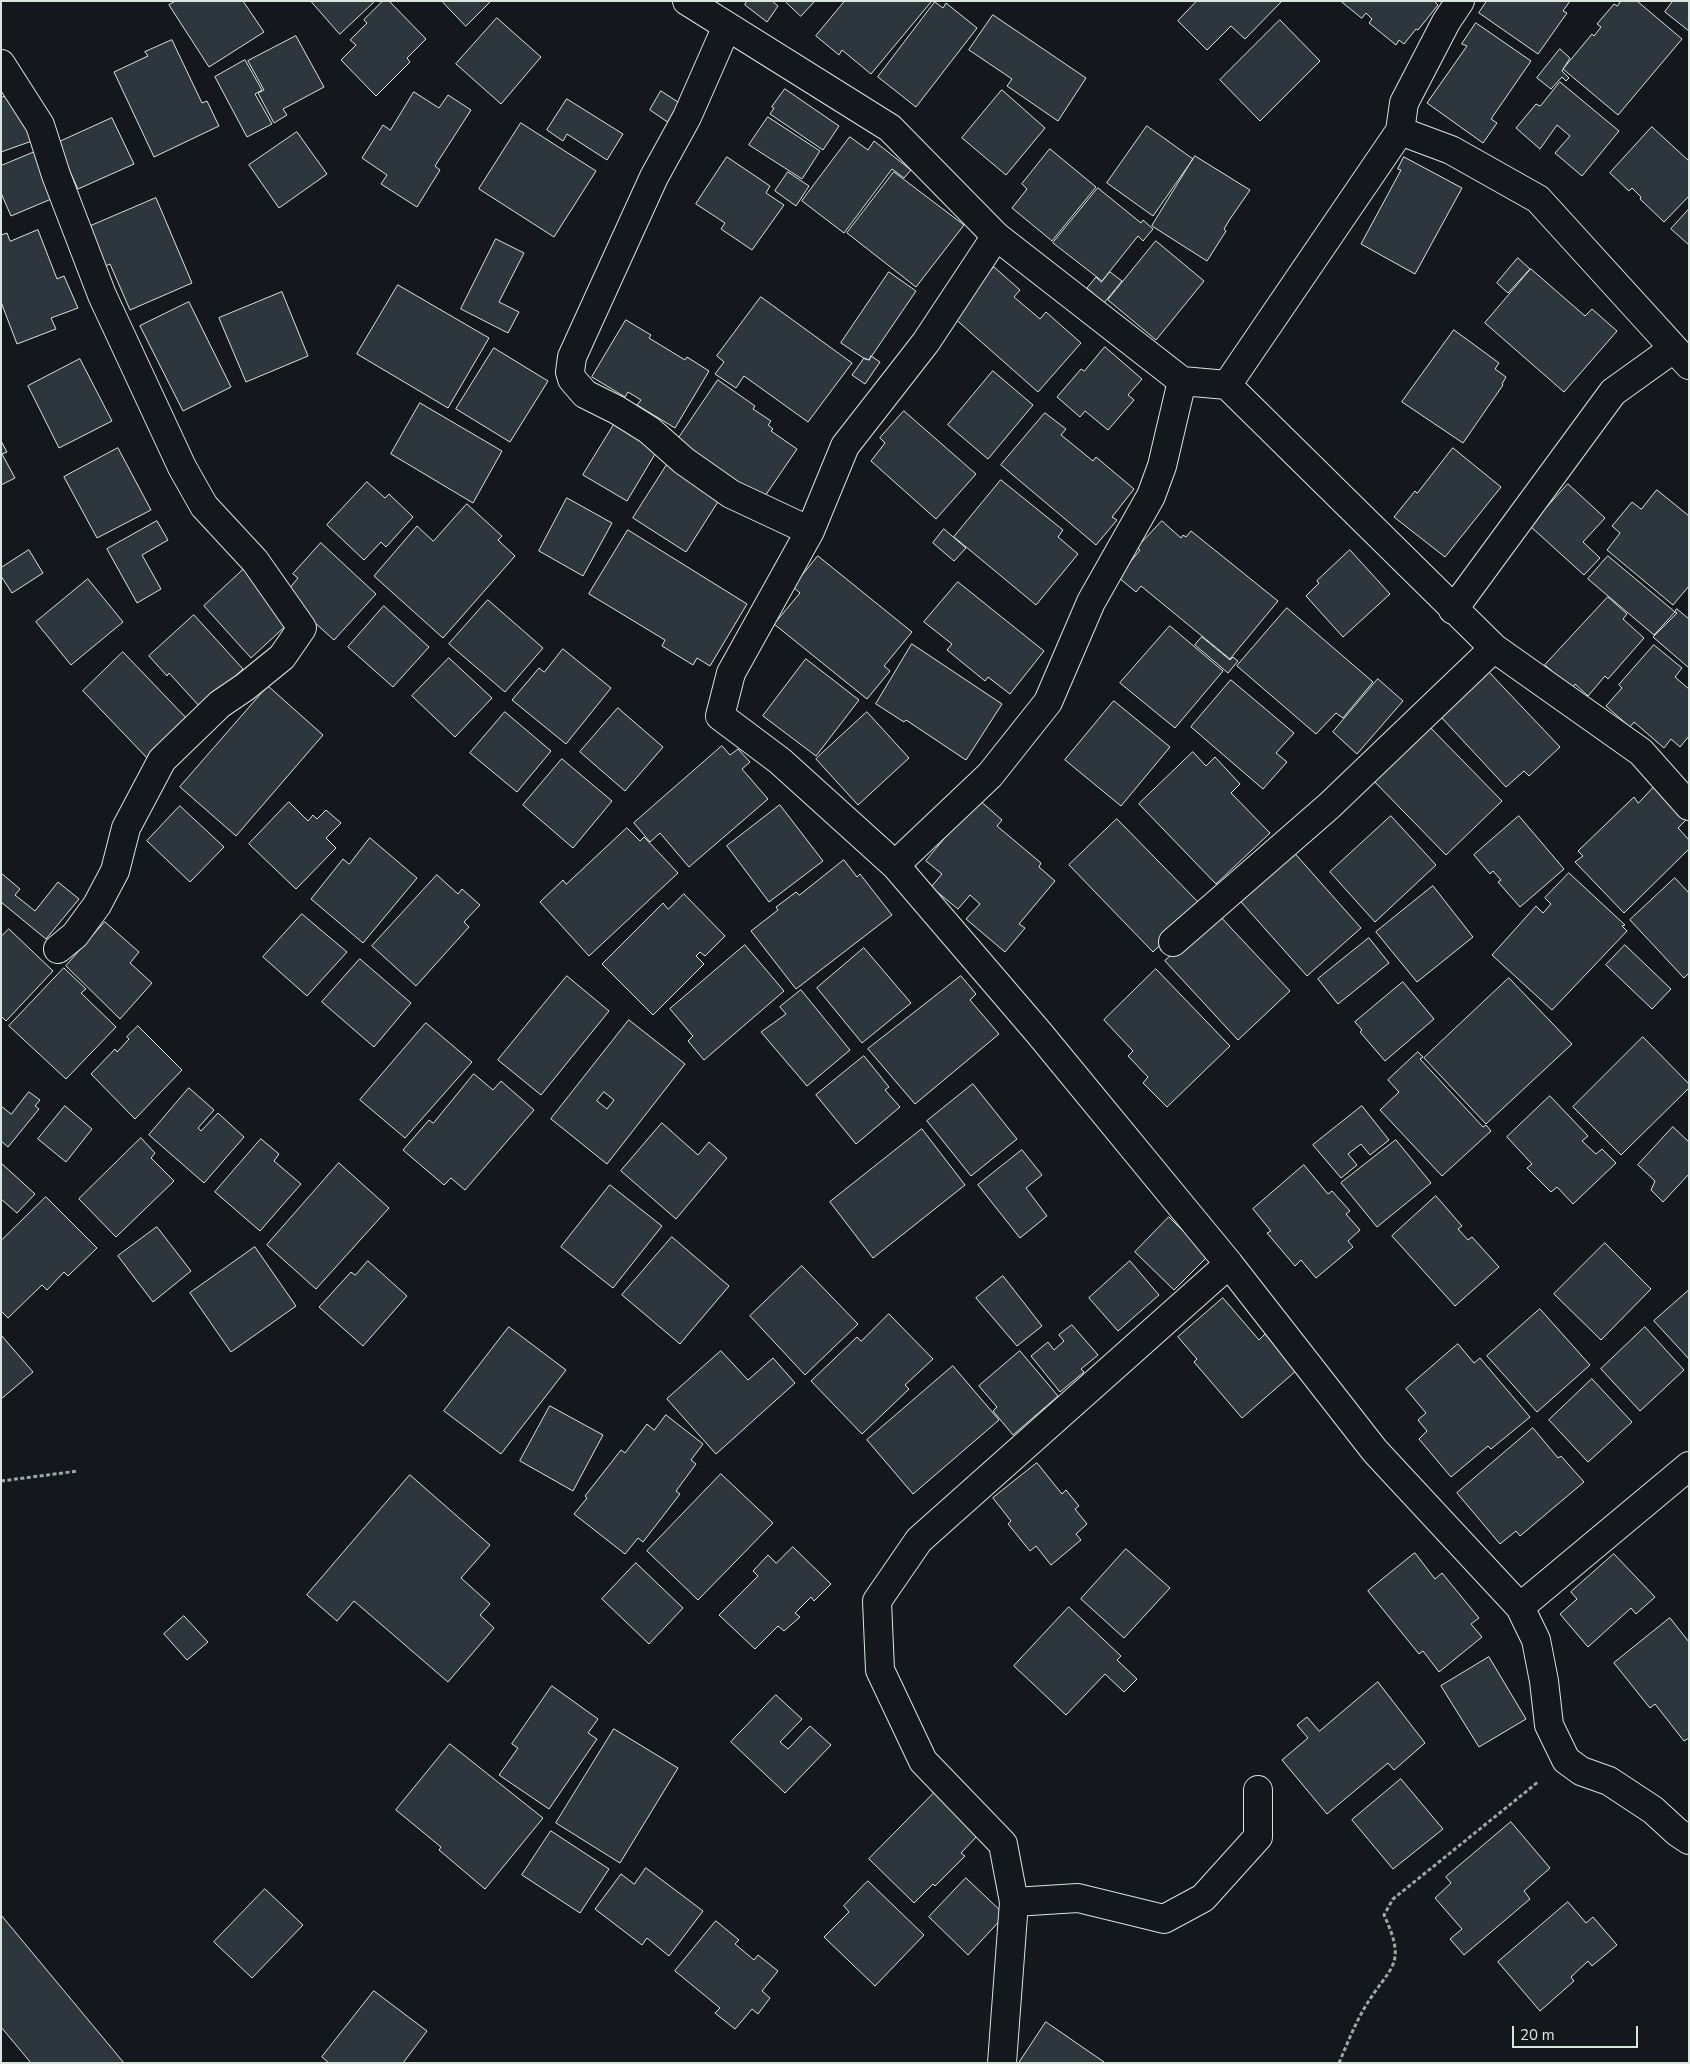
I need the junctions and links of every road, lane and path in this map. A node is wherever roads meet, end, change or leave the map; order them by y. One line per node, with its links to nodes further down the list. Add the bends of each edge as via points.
1 (687, 1): 3 (street)
2 (1460, 1): 5 (street, via 1404,103)
3 (727, 26): 6 (street, via 890,128); 10 (street, via 572,357 570,372 575,384 585,394 649,430 684,461 731,494)
4 (1, 64): 16 (street, via 40,125 102,295 182,467 204,506 255,561 302,628 282,657 220,704 162,760 126,828 115,871 97,905 75,935)
5 (1400, 131): 7 (street, via 1451,150 1538,199); 9 (street)
6 (996, 236): 8 (street); 10 (street, via 926,342 844,446)
7 (1681, 357): 11 (street, via 1613,392)
8 (1182, 381): 9 (street); 14 (street, via 1162,466 1151,496 1091,602 1048,702 990,775)
9 (1227, 385): 11 (street)
10 (810, 531): 14 (street, via 731,672 720,716 780,761)
11 (1453, 610): 12 (street)
12 (1494, 648): 13 (street, via 1641,752); 15 (street, via 1329,806)
13 (1689, 806)
14 (895, 866): 17 (street, via 1039,1033)
15 (1173, 942)
16 (58, 949)
17 (1228, 1264): 21 (street, via 1375,1451); 25 (street, via 919,1540 877,1601 880,1670 923,1761 1004,1844)
18 (1689, 1466): 21 (street)
19 (78, 1471): 20 (path)
20 (1, 1481)
21 (1520, 1607): 22 (street, via 1536,1640 1549,1725)
22 (1566, 1760): 24 (street, via 1581,1771 1610,1781); 27 (path, via 1393,1899 1384,1915 1396,1945 1395,1965 1365,2008)
23 (1258, 1790): 25 (street, via 1258,1837 1203,1898 1164,1919 1078,1898)
24 (1689, 1840)
25 (1014, 1902): 26 (street)
26 (1002, 2063)
27 (1339, 2063)

